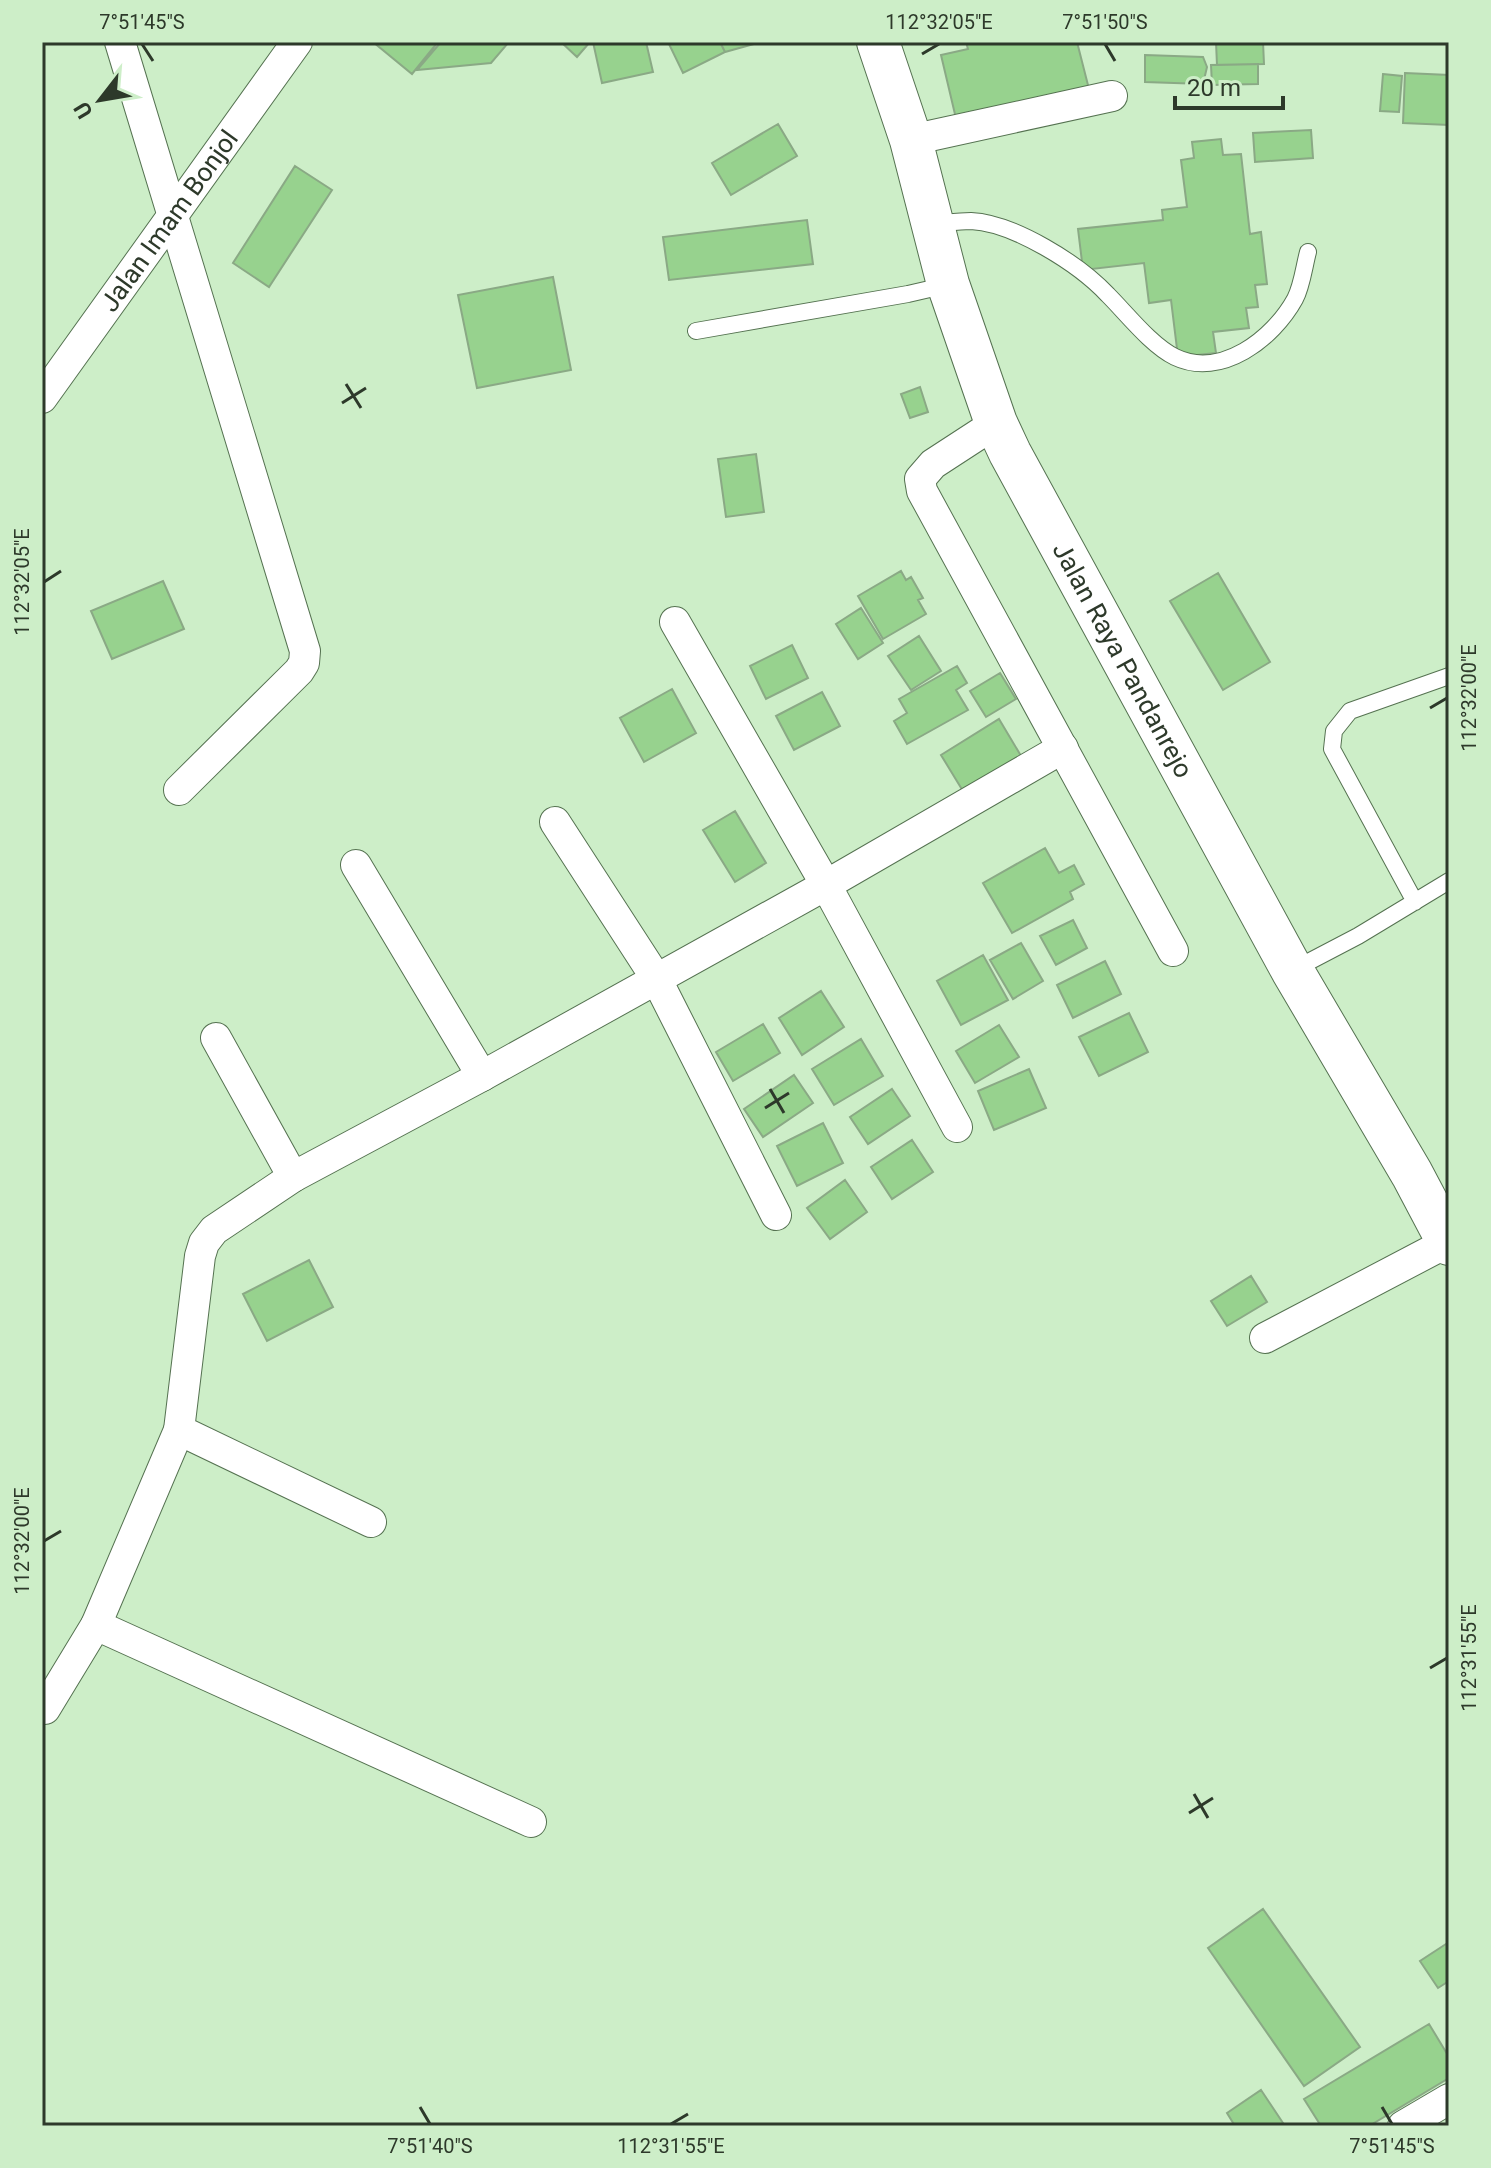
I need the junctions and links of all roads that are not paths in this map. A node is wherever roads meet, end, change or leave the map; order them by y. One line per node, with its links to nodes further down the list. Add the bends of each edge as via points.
1 (120, 42): 6 (street)
2 (297, 42): 6 (street, Jalan Imam Bonjol)
3 (878, 42): 5 (main road, Jalan Raya Pandanrejo)
4 (1112, 96): 5 (street)
5 (911, 140): 7 (main road, Jalan Raya Pandanrejo)
6 (172, 216): 11 (street, Jalan Imam Bonjol); 16 (street, via 305,651 299,671)
7 (933, 225): 8 (lane, via 972,221 1011,231 1077,269 1173,356 1199,364 1226,360 1277,326 1296,297); 9 (main road, Jalan Raya Pandanrejo)
8 (1308, 252)
9 (948, 284): 10 (lane); 12 (main road, Jalan Raya Pandanrejo)
10 (696, 331)
11 (42, 398)
12 (996, 423): 15 (street, via 933,464 920,479 922,491); 23 (main road, Jalan Raya Pandanrejo)
13 (675, 622): 20 (street)
14 (1449, 676): 21 (lane, via 1350,711 1334,731 1332,749)
15 (1063, 748): 20 (street); 22 (street)
16 (179, 790)
17 (555, 822): 24 (street)
18 (356, 865): 26 (street)
19 (1449, 881): 21 (lane)
20 (826, 885): 24 (street); 27 (street)
21 (1415, 902): 23 (lane)
22 (1173, 951)
23 (1292, 970): 30 (main road, Jalan Raya Pandanrejo)
24 (656, 978): 26 (street); 29 (street)
25 (216, 1038): 28 (street)
26 (482, 1076): 28 (street)
27 (957, 1127)
28 (293, 1177): 32 (street, via 214,1230 204,1243)
29 (776, 1215)
30 (1448, 1243): 31 (street)
31 (1265, 1338)
32 (179, 1430): 33 (street); 34 (street)
33 (371, 1522)
34 (96, 1625): 35 (street); 36 (street)
35 (45, 1709)
36 (531, 1822)
37 (1449, 2099): 38 (street)
38 (1403, 2126)

